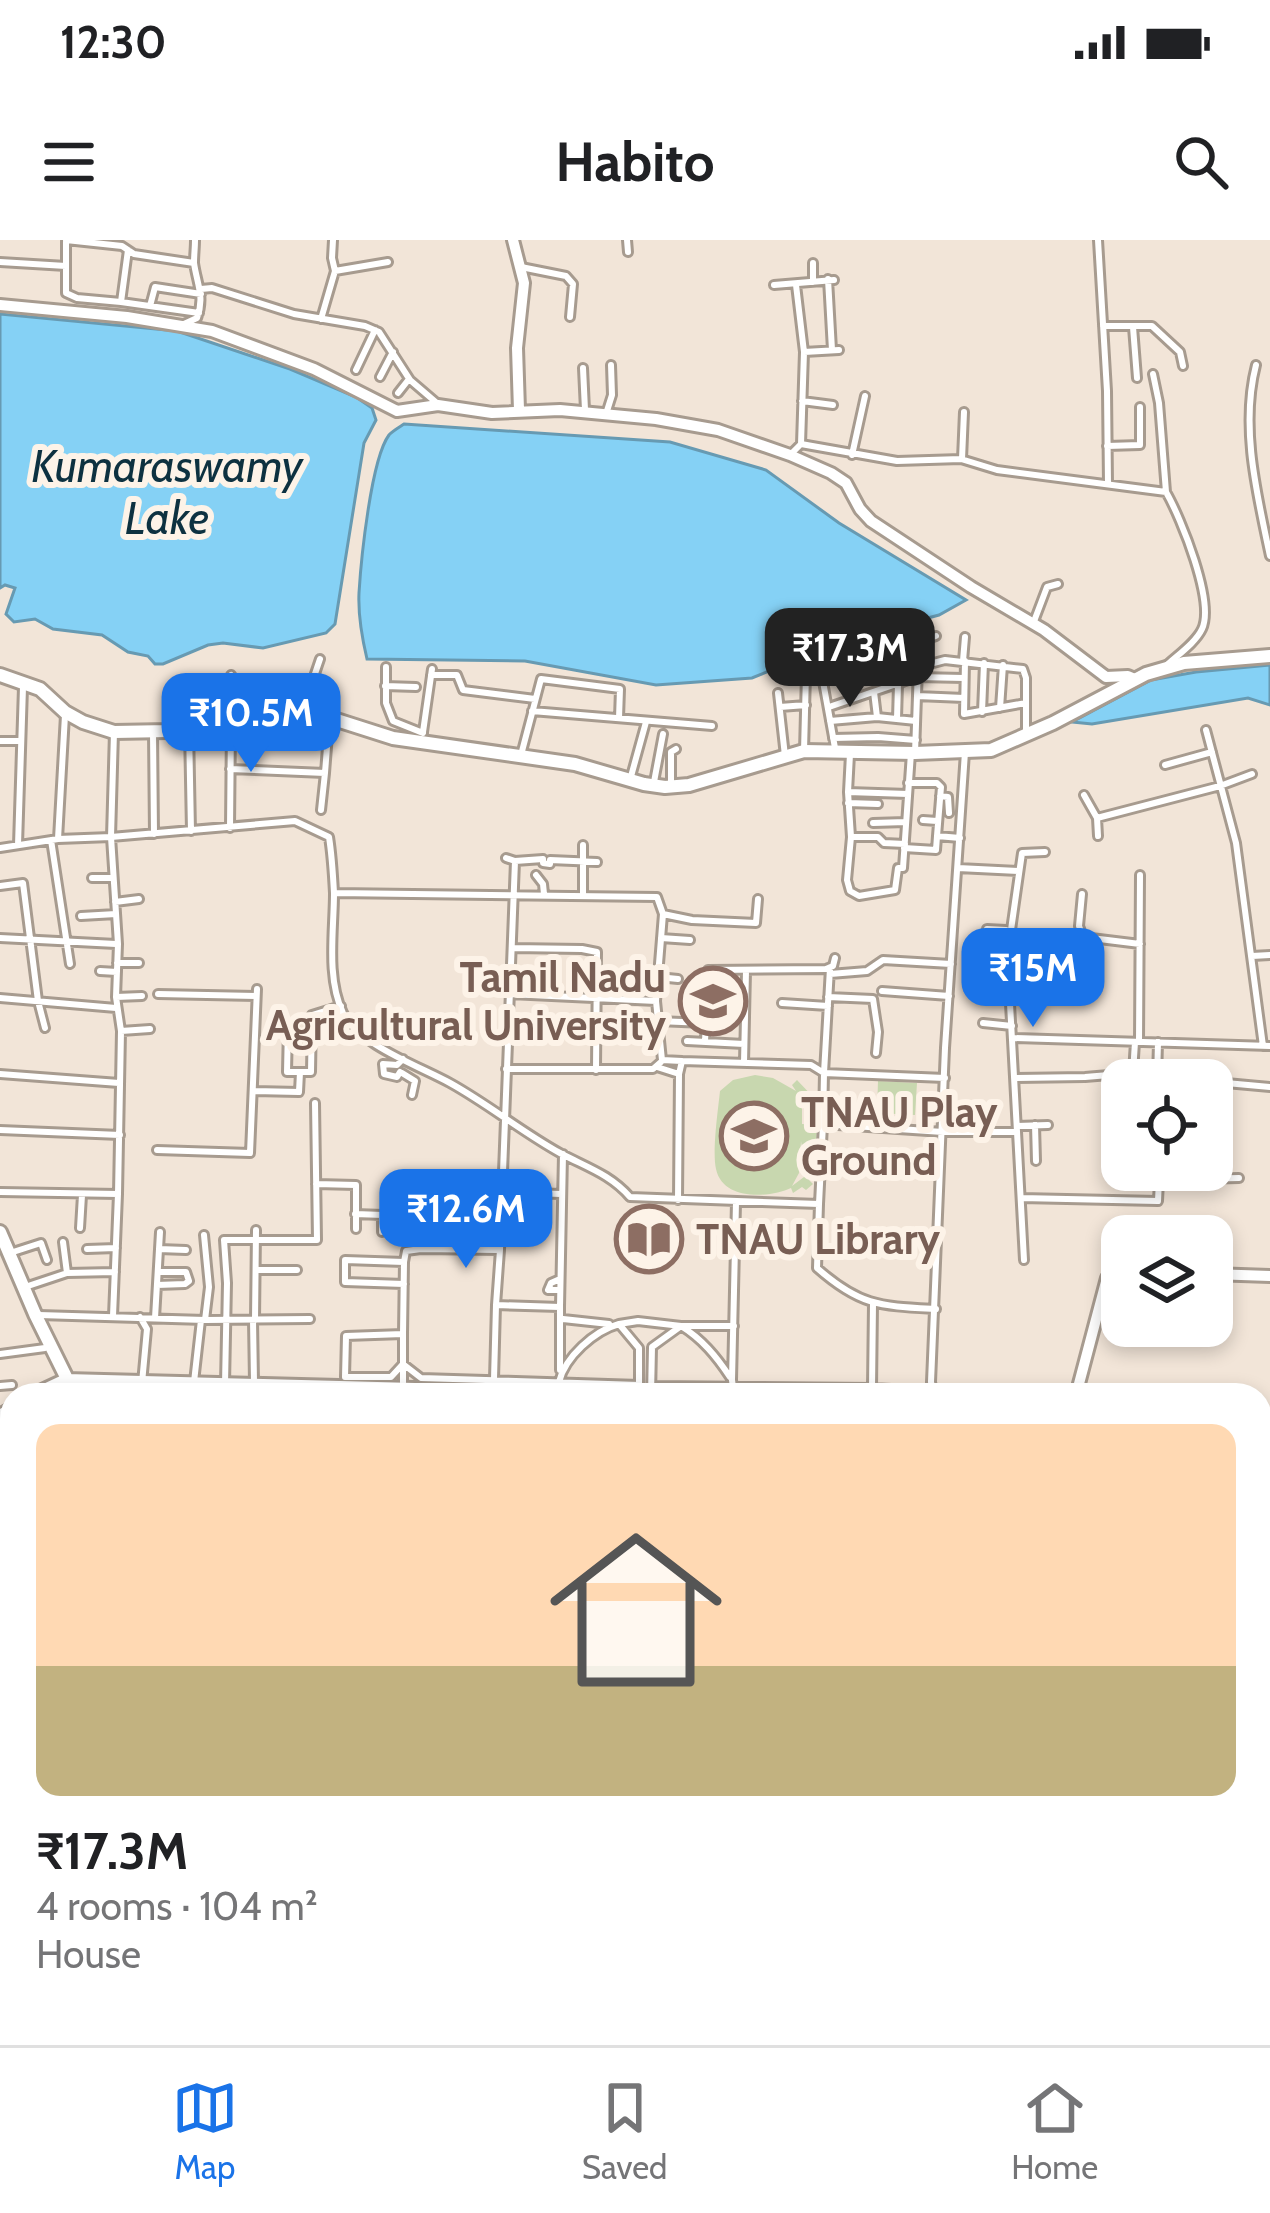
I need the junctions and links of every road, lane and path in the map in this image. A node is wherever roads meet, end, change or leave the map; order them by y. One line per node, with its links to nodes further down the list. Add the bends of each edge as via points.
1 (195, 240): 11 (street)
2 (333, 240): 15 (street)
3 (513, 240): 14 (street)
4 (627, 240): 8 (street)
5 (1098, 240): 27 (street)
6 (66, 241): 7 (street); 13 (street)
7 (128, 250): 11 (street); 20 (street)
8 (628, 252)
9 (0, 262): 13 (street)
10 (388, 262): 15 (street)
11 (194, 263): 19 (street)
12 (812, 263): 16 (street)
13 (66, 266): 20 (street, via 67,295)
14 (521, 267): 24 (street, via 566,276 573,284); 47 (street)
15 (335, 271): 25 (street)
16 (814, 282): 18 (street); 31 (street, via 831,280 836,350)
17 (774, 285): 18 (street)
18 (796, 285): 31 (street)
19 (201, 291): 22 (street, via 154,287); 23 (street); 25 (street)
20 (120, 302): 22 (street)
21 (0, 305): 26 (street)
22 (150, 306): 23 (street)
23 (199, 313): 26 (street)
24 (570, 317)
25 (321, 319): 29 (street)
26 (181, 326): 45 (street, via 298,363 397,412)
27 (1103, 326): 28 (street); 52 (street)
28 (1133, 327): 33 (street, via 1162,333); 39 (street)
29 (375, 330): 30 (street); 36 (street)
30 (393, 352): 38 (street); 40 (street)
31 (804, 352): 43 (street)
32 (611, 364): 50 (street)
33 (1183, 365)
34 (1256, 365): 58 (street, via 1250,439)
35 (583, 368): 49 (street)
36 (356, 370)
37 (1153, 374): 57 (street)
38 (380, 376)
39 (1137, 378)
40 (409, 379): 41 (street); 45 (street)
41 (398, 393)
42 (865, 396): 54 (street)
43 (802, 401): 44 (street); 51 (street)
44 (832, 404)
45 (438, 405): 47 (street)
46 (1140, 407): 52 (street, via 1140,445)
47 (519, 410): 49 (street)
48 (964, 412): 55 (street)
49 (586, 413): 50 (street)
50 (606, 414): 53 (street, via 718,430)
51 (801, 444): 53 (street); 54 (street)
52 (1107, 446): 56 (street)
53 (790, 455): 60 (street, via 831,473 871,520)
54 (852, 455): 55 (street)
55 (962, 459): 56 (street)
56 (1108, 484): 57 (street)
57 (1166, 492): 71 (street, via 1201,588 1204,626)
58 (1270, 556)
59 (1058, 584): 60 (street, via 1047,587)
60 (1033, 624): 77 (street, via 1106,676)
61 (936, 636): 63 (street)
62 (965, 637): 66 (street)
63 (904, 646): 70 (street); 92 (street, via 822,676)
64 (1270, 655): 71 (main road)
65 (320, 659): 82 (street)
66 (964, 661): 67 (street); 70 (street); 76 (street)
67 (984, 663): 68 (street); 96 (street)
68 (1003, 665): 89 (street, via 1023,669); 93 (street)
69 (386, 667): 80 (street)
70 (918, 667): 75 (street)
71 (1163, 668): 77 (main road)
72 (806, 674): 90 (street)
73 (0, 675): 78 (main road)
74 (231, 675): 88 (street)
75 (917, 677): 76 (street); 79 (street); 85 (street)
76 (964, 678): 86 (street)
77 (1135, 679): 112 (main road)
78 (22, 683): 95 (main road); 115 (street)
79 (898, 684): 83 (street); 101 (street)
80 (385, 686): 81 (street); 113 (street, via 394,721)
81 (416, 687)
82 (310, 688): 88 (street); 97 (street)
83 (874, 692): 92 (street); 99 (street)
84 (778, 693): 91 (street)
85 (917, 697): 86 (street); 103 (street)
86 (964, 698): 96 (street, via 964,713)
87 (535, 699): 94 (street); 100 (street, via 541,679 620,689); 113 (street, via 463,690 457,675 431,672)
88 (249, 700): 105 (street, via 225,707)
89 (1026, 703): 93 (street); 112 (street)
90 (806, 705): 91 (street); 119 (street)
91 (780, 707): 123 (street)
92 (828, 707): 102 (street)
93 (1000, 708): 96 (street)
94 (532, 711): 100 (street); 122 (street)
95 (65, 712): 109 (main road); 154 (street)
96 (982, 712)
97 (301, 715): 98 (main road); 105 (main road)
98 (330, 717): 113 (main road, via 393,738); 126 (street)
99 (877, 717): 101 (street); 102 (street)
100 (619, 718): 104 (street)
101 (897, 719): 103 (street)
102 (830, 721): 116 (street)
103 (916, 721): 117 (street)
104 (646, 722): 106 (street); 128 (street)
105 (223, 723): 107 (main road); 125 (street)
106 (712, 726)
107 (189, 728): 110 (main road); 147 (street)
108 (1206, 730): 121 (street)
109 (114, 732): 110 (main road); 152 (street)
110 (153, 732): 148 (street)
111 (663, 734): 130 (street)
112 (1026, 735): 120 (main road)
113 (422, 737): 122 (main road)
114 (0, 741): 115 (street)
115 (21, 741): 155 (street)
116 (840, 747): 117 (main road); 117 (street); 119 (main road); 133 (street)
117 (914, 748): 120 (main road); 129 (street)
118 (676, 749): 131 (street)
119 (804, 751): 123 (main road)
120 (965, 752): 153 (street)
121 (1211, 752): 124 (street); 132 (street)
122 (521, 755): 128 (main road)
123 (785, 756): 131 (main road)
124 (1165, 765)
125 (230, 770): 126 (street); 146 (street)
126 (325, 773): 139 (street)
127 (1252, 774): 132 (street)
128 (630, 780): 130 (main road)
129 (908, 784): 134 (street); 136 (street, via 937,783)
130 (653, 786): 131 (main road)
131 (671, 787)
132 (1220, 787): 141 (street); 193 (street)
133 (848, 792): 134 (street); 137 (street)
134 (908, 794): 144 (street)
135 (1084, 795): 141 (street)
136 (940, 796): 140 (street, via 948,797); 143 (street)
137 (848, 803): 138 (street); 149 (street)
138 (878, 804)
139 (321, 810)
140 (949, 813)
141 (1097, 818): 151 (street)
142 (923, 820): 143 (street)
143 (937, 821): 150 (street)
144 (906, 822): 145 (street); 157 (street)
145 (873, 823)
146 (230, 828): 147 (street); 171 (street, via 295,821 329,837)
147 (191, 831): 148 (street)
148 (154, 834): 152 (street)
149 (850, 836): 157 (street); 157 (street, via 847,880 860,896 895,890)
150 (938, 836): 153 (street); 157 (street, via 936,850)
151 (1098, 836)
152 (110, 837): 154 (street); 169 (street)
153 (960, 838): 164 (street)
154 (55, 839): 155 (street); 188 (street)
155 (18, 845): 158 (street)
156 (584, 845): 162 (street)
157 (904, 846)
158 (0, 848)
159 (1045, 852): 165 (street, via 1022,853)
160 (506, 858): 161 (street)
161 (515, 861): 162 (street); 172 (street)
162 (583, 861): 163 (street); 175 (street)
163 (597, 862)
164 (958, 868): 165 (street); 197 (street)
165 (1019, 871): 183 (street)
166 (536, 875): 173 (street)
167 (1140, 875): 190 (street)
168 (92, 878): 169 (street)
169 (113, 878): 178 (street)
170 (0, 886): 186 (street, via 23,883)
171 (334, 890): 172 (street); 216 (street)
172 (514, 894): 173 (street); 191 (street)
173 (544, 894): 175 (street)
174 (1082, 894): 190 (street, via 1083,937)
175 (583, 896): 180 (street, via 657,897)
176 (758, 898): 180 (street, via 756,923)
177 (139, 899): 178 (street)
178 (115, 902): 179 (street)
179 (116, 914): 181 (street); 189 (street)
180 (664, 914): 185 (street)
181 (81, 916)
182 (987, 929): 222 (street, via 1006,930)
183 (1011, 930)
184 (0, 936): 186 (street)
185 (662, 938): 187 (street); 202 (street)
186 (32, 940): 188 (street); 213 (street)
187 (690, 940)
188 (67, 942): 189 (street); 196 (street)
189 (118, 944): 198 (street)
190 (1139, 944): 230 (street)
191 (512, 948): 206 (street); 211 (street, via 597,952)
192 (1270, 955): 193 (street)
193 (1252, 956): 232 (street)
194 (835, 958): 201 (street)
195 (140, 963): 198 (street)
196 (70, 964)
197 (951, 964): 201 (street, via 884,960 867,971); 208 (street)
198 (117, 968): 199 (street); 209 (street)
199 (100, 971)
200 (746, 971): 201 (street); 219 (street, via 708,970); 231 (street)
201 (830, 971): 214 (street)
202 (658, 977): 203 (street); 212 (street)
203 (678, 979)
204 (882, 991): 208 (street)
205 (158, 994): 252 (street, via 256,992)
206 (510, 994): 211 (street); 240 (street)
207 (142, 996): 209 (street)
208 (949, 996): 247 (street)
209 (116, 997): 217 (street)
210 (0, 998): 213 (street)
211 (596, 998): 212 (street); 242 (street)
212 (656, 1000): 218 (street)
213 (38, 1001): 217 (street); 223 (street)
214 (828, 1001): 215 (street); 233 (street, via 873,999); 244 (street)
215 (782, 1003)
216 (341, 1006): 239 (street, via 355,1030); 243 (street, via 312,1015 311,1072)
217 (118, 1008): 225 (street)
218 (658, 1021): 219 (street); 238 (street)
219 (705, 1023): 229 (street)
220 (983, 1023): 222 (street)
221 (288, 1026): 243 (street, via 287,1072)
222 (1012, 1026): 226 (street)
223 (44, 1028)
224 (151, 1029): 225 (street)
225 (121, 1031): 249 (street)
226 (1012, 1039): 230 (street); 248 (street)
227 (687, 1041): 229 (street)
228 (1159, 1041): 230 (street); 232 (street); 235 (street)
229 (705, 1042): 231 (street)
230 (1137, 1042): 248 (street, via 1133,1072)
231 (744, 1044): 237 (street)
232 (1266, 1046)
233 (876, 1053)
234 (542, 1058): 241 (street)
235 (1158, 1059)
236 (682, 1061): 237 (street); 238 (street); 245 (street)
237 (744, 1063): 244 (street, via 811,1065)
238 (660, 1064): 242 (street); 245 (street)
239 (400, 1065): 253 (street, via 415,1081); 255 (street, via 456,1086)
240 (506, 1069): 241 (street); 255 (street)
241 (541, 1069): 242 (street)
242 (596, 1070)
243 (300, 1072): 252 (street, via 298,1092)
244 (824, 1073): 247 (street); 256 (street)
245 (679, 1074): 277 (street)
246 (0, 1075): 249 (street)
247 (945, 1078): 261 (street)
248 (1015, 1078): 259 (street)
249 (119, 1083): 262 (street)
250 (1233, 1084): 251 (street)
251 (1270, 1087)
252 (254, 1091): 263 (street, via 250,1153)
253 (412, 1096)
254 (315, 1103): 268 (street)
255 (504, 1118): 264 (street); 271 (street)
256 (823, 1124): 261 (street); 279 (street)
257 (1035, 1125): 258 (street); 259 (street); 265 (street)
258 (1048, 1125)
259 (1017, 1129): 261 (street); 276 (street)
260 (0, 1130): 262 (street)
261 (943, 1132): 314 (street)
262 (120, 1136): 272 (street)
263 (157, 1150)
264 (562, 1154): 274 (street); 277 (street, via 630,1197)
265 (1036, 1161)
266 (1233, 1178): 267 (street)
267 (1239, 1178)
268 (316, 1184): 280 (street, via 356,1185); 287 (street, via 317,1240)
269 (1158, 1191): 276 (street, via 1158,1201)
270 (0, 1192): 275 (street)
271 (502, 1192): 273 (street); 274 (street); 295 (street)
272 (118, 1194): 275 (street); 290 (street)
273 (421, 1194): 281 (street, via 395,1190); 294 (street)
274 (562, 1194): 306 (street)
275 (82, 1195): 282 (street)
276 (1021, 1198): 297 (street)
277 (678, 1200): 278 (street)
278 (736, 1202): 279 (street); 326 (street)
279 (819, 1204): 312 (street, via 817,1268)
280 (355, 1214): 281 (street); 283 (street)
281 (382, 1215): 285 (street)
282 (80, 1228)
283 (356, 1228)
284 (160, 1232): 292 (street)
285 (382, 1232)
286 (204, 1235): 321 (street)
287 (256, 1235): 299 (street); 322 (street, via 224,1240)
288 (63, 1242): 303 (street)
289 (3, 1246): 296 (street, via 41,1243); 309 (main road); 328 (main road)
290 (116, 1248): 291 (street); 301 (street)
291 (87, 1249)
292 (159, 1249): 293 (street); 302 (street)
293 (186, 1250)
294 (422, 1250): 295 (street); 298 (street, via 406,1251)
295 (500, 1250): 313 (street)
296 (47, 1260)
297 (1024, 1260)
298 (404, 1262): 307 (street); 307 (street, via 345,1260 345,1282)
299 (256, 1270): 300 (street); 323 (street)
300 (297, 1270)
301 (115, 1272): 303 (street); 316 (street)
302 (158, 1272): 308 (street); 308 (street, via 186,1272 189,1282)
303 (67, 1273): 309 (street)
304 (1233, 1275): 305 (street)
305 (1270, 1276)
306 (560, 1279): 310 (street); 310 (street, via 548,1289)
307 (404, 1284): 327 (street)
308 (157, 1285): 318 (street)
309 (23, 1288): 315 (main road)
310 (560, 1299): 313 (street); 319 (street)
311 (1101, 1301): 349 (street)
312 (873, 1304): 314 (street); 347 (street)
313 (496, 1305): 340 (street)
314 (936, 1309): 348 (street)
315 (35, 1314): 316 (street); 333 (main road)
316 (113, 1316): 317 (street)
317 (140, 1317): 318 (street); 334 (street, via 147,1330)
318 (155, 1318): 321 (street)
319 (562, 1318): 324 (street); 331 (street)
320 (310, 1319): 323 (street)
321 (203, 1320): 322 (street); 335 (street)
322 (226, 1320): 323 (street); 336 (street)
323 (254, 1320): 337 (street)
324 (616, 1324): 325 (street); 331 (street, via 588,1340); 343 (street, via 639,1348)
325 (681, 1326): 326 (street); 344 (street, via 652,1347); 345 (street, via 718,1358)
326 (734, 1326): 346 (street)
327 (403, 1334): 330 (street); 330 (street, via 346,1336 345,1377 391,1377)
328 (44, 1348): 329 (street); 332 (main road)
329 (0, 1354)
330 (403, 1364): 338 (street); 339 (street, via 422,1378)
331 (560, 1378): 341 (street); 342 (street)
332 (68, 1383)
333 (69, 1383)
334 (142, 1383)
335 (194, 1383)
336 (225, 1383)
337 (254, 1383)
338 (405, 1383)
339 (467, 1383)
340 (494, 1383)
341 (519, 1383)
342 (593, 1383)
343 (644, 1383)
344 (646, 1383)
345 (730, 1383)
346 (733, 1383)
347 (872, 1383)
348 (931, 1383)
349 (1079, 1383)

